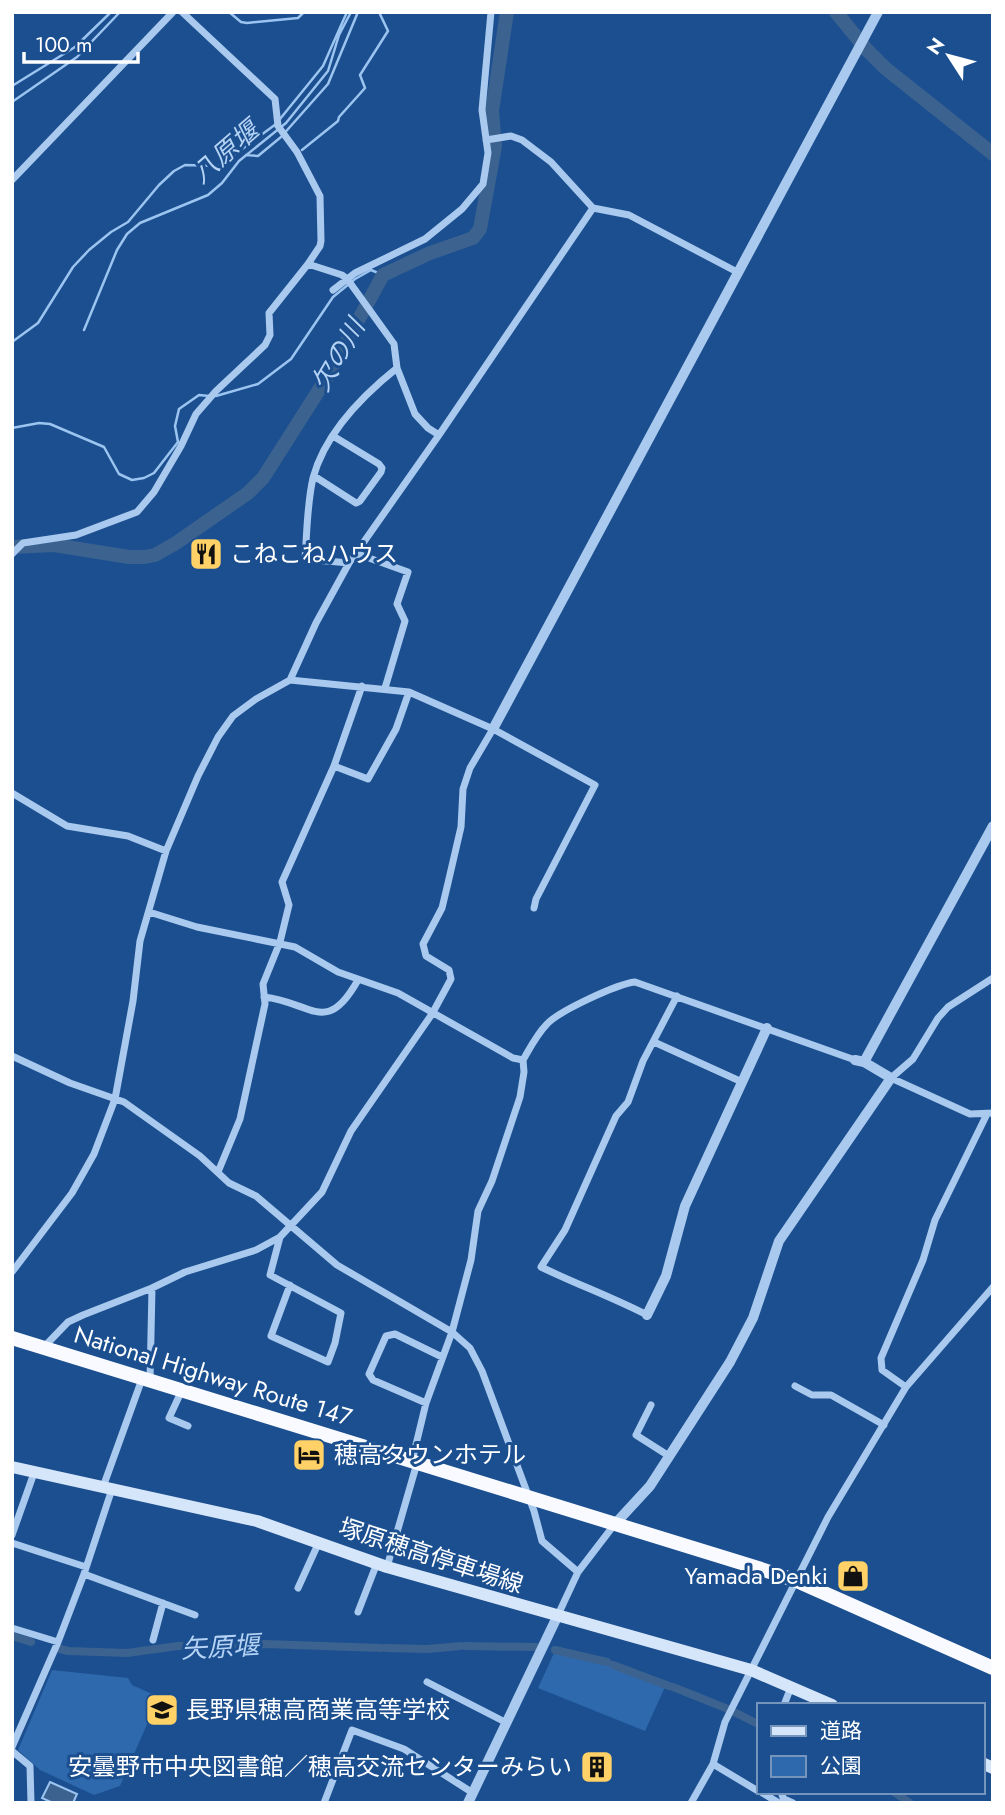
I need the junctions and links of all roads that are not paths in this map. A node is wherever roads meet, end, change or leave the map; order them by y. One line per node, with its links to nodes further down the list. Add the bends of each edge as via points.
1 (173, 12): 6 (street)
2 (183, 12): 8 (street, via 275,99 276,122 312,179 321,204 320,246)
3 (491, 12): 5 (street, via 482,110)
4 (878, 12): 9 (street)
5 (488, 140): 7 (street, via 515,137 530,145 566,176); 10 (street, via 483,184 462,209 425,239)
6 (12, 180)
7 (593, 208): 9 (street, via 629,215); 13 (street)
8 (308, 264): 10 (street, via 338,273); 17 (street, via 269,313 270,335 265,345 196,414 154,492 136,512 76,535 23,543)
9 (739, 273): 23 (street)
10 (349, 282): 11 (street); 12 (street, via 394,344)
11 (332, 290)
12 (397, 368): 13 (street, via 415,414); 14 (street)
13 (439, 435): 16 (street)
14 (333, 436): 15 (street); 15 (street, via 379,464 381,472 356,503)
15 (314, 476): 18 (street, via 305,559)
16 (355, 553): 18 (street); 21 (street, via 408,572 397,604 405,621)
17 (12, 554)
18 (349, 563): 19 (street)
19 (290, 680): 20 (street); 27 (street, via 233,716 198,776)
20 (362, 686): 21 (street); 24 (street)
21 (385, 688): 22 (street)
22 (409, 692): 23 (street); 24 (street, via 396,729 368,779)
23 (493, 729): 28 (street, via 595,785); 35 (street, via 463,789 461,827 442,908 423,944 426,956 451,974)
24 (334, 766): 30 (street, via 282,882 289,905)
25 (12, 793): 27 (street, via 67,826 128,836)
26 (993, 826): 40 (street)
27 (166, 851): 29 (street)
28 (534, 908)
29 (149, 912): 30 (street, via 197,927); 43 (street)
30 (280, 942): 32 (street); 34 (street, via 263,984)
31 (993, 978): 41 (street, via 948,1007 914,1059)
32 (358, 980): 34 (street, via 330,1013); 35 (street, via 398,993)
33 (677, 996): 36 (street); 37 (street); 39 (street, via 635,982 620,985 557,1016)
34 (264, 997): 45 (street, via 240,1119)
35 (432, 1014): 39 (street); 46 (street, via 351,1131 322,1192)
36 (767, 1028): 40 (street); 42 (street)
37 (654, 1042): 42 (street); 52 (street, via 565,1230 541,1267)
38 (12, 1056): 43 (street)
39 (523, 1060): 53 (street, via 524,1085 478,1210 471,1260)
40 (859, 1061): 41 (street)
41 (891, 1078): 44 (street, via 970,1114); 65 (street, via 779,1241 753,1318)
42 (742, 1082): 52 (street, via 685,1206 666,1276)
43 (115, 1099): 45 (street); 48 (street, via 82,1176)
44 (990, 1114): 59 (street, via 935,1220 881,1358 882,1370)
45 (218, 1172): 46 (street, via 256,1196)
46 (289, 1226): 47 (street); 53 (street, via 337,1265)
47 (280, 1237): 49 (street, via 271,1275); 51 (street)
48 (12, 1272)
49 (290, 1285): 49 (street, via 341,1313 328,1362 271,1336)
50 (993, 1287): 59 (street)
51 (152, 1288): 55 (street, via 68,1322); 57 (street)
52 (647, 1315)
53 (452, 1332): 56 (street); 70 (street, via 470,1348 482,1371)
54 (12, 1338): 55 (highway, National Highway Route 147)
55 (43, 1348): 57 (highway, National Highway Route 147)
56 (442, 1357): 61 (street); 61 (street, via 394,1334 386,1336 369,1374 373,1380)
57 (146, 1380): 60 (highway, National Highway Route 147); 69 (street)
58 (795, 1386): 63 (street, via 813,1395 831,1395)
59 (906, 1387): 63 (street)
60 (181, 1390): 64 (street, via 169,1418); 66 (highway, National Highway Route 147)
61 (426, 1403): 66 (street)
62 (651, 1405): 65 (street, via 636,1435)
63 (884, 1425): 78 (street, via 828,1517)
64 (188, 1426)
65 (669, 1456): 71 (street, via 650,1486)
66 (415, 1462): 70 (highway, National Highway Route 147); 75 (street)
67 (12, 1467): 68 (main road, 塚原穂高停車場線)
68 (34, 1473): 69 (main road, 塚原穂高停車場線); 72 (street)
69 (107, 1488): 73 (main road, 塚原穂高停車場線, via 257,1521); 76 (street)
70 (529, 1498): 71 (highway, National Highway Route 147); 77 (street, via 542,1541)
71 (615, 1524): 77 (street); 78 (highway, National Highway Route 147)
72 (12, 1535)
73 (318, 1542): 75 (main road, 塚原穂高停車場線); 79 (street)
74 (12, 1543): 76 (street)
75 (382, 1565): 81 (street); 83 (main road, 塚原穂高停車場線)
76 (85, 1571): 80 (street); 86 (street)
77 (578, 1572): 83 (street)
78 (797, 1581): 87 (highway, National Highway Route 147); 88 (street)
79 (298, 1588)
80 (163, 1603): 82 (street); 85 (street)
81 (358, 1612)
82 (195, 1615)
83 (557, 1617): 88 (main road, 塚原穂高停車場線); 93 (street)
84 (12, 1629): 86 (street)
85 (153, 1640)
86 (58, 1642): 94 (street)
87 (993, 1668)
88 (751, 1670): 90 (main road, 塚原穂高停車場線); 95 (street, via 720,1732)
89 (427, 1682): 93 (street)
90 (791, 1687): 91 (street); 92 (main road, 塚原穂高停車場線)
91 (785, 1703)
92 (827, 1703)
93 (507, 1723): 97 (street)
94 (12, 1749): 99 (street, via 30,1766)
95 (713, 1764): 96 (street); 101 (street)
96 (757, 1789)
97 (470, 1798): 100 (street, via 404,1749 352,1730)
98 (782, 1799): 102 (street)
99 (31, 1803)
100 (324, 1803)
101 (691, 1803)
102 (793, 1803)

